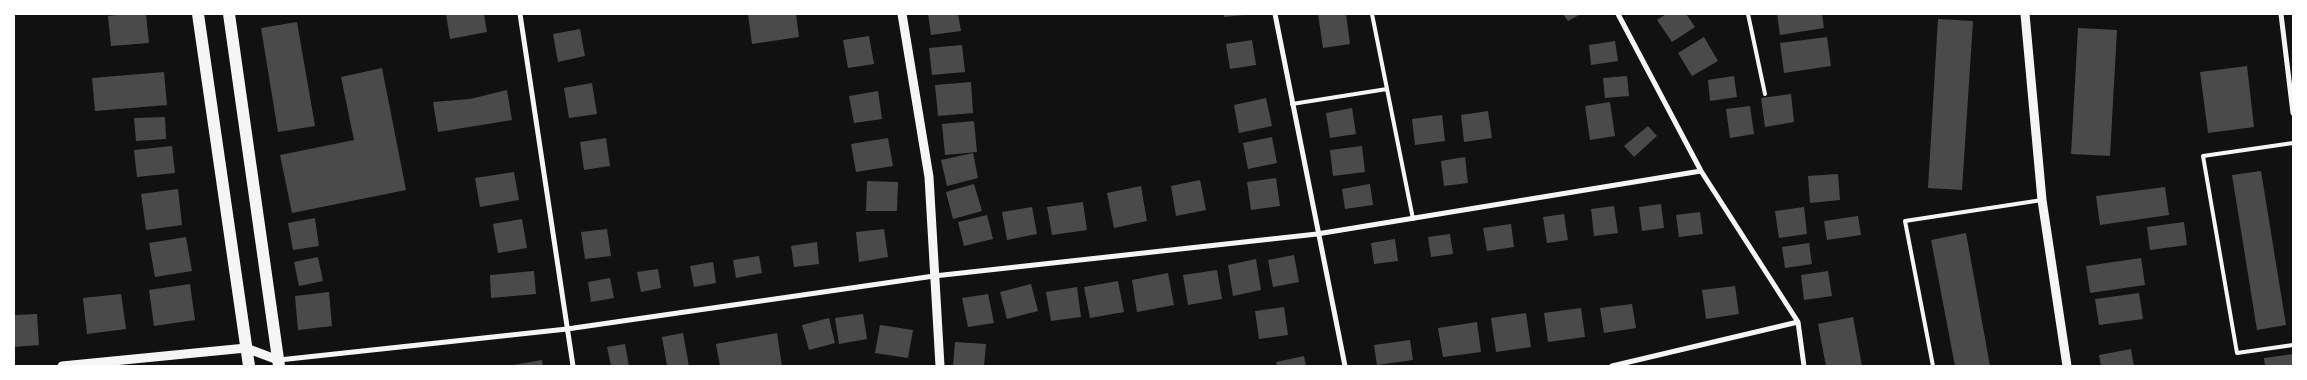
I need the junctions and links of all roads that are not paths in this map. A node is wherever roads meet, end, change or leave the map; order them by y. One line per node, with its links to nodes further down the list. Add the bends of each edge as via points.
1 (198, 14): 24 (main road)
2 (229, 14): 25 (main road)
3 (520, 14): 22 (street)
4 (902, 14): 20 (street, via 929,177)
5 (1275, 14): 13 (street)
6 (1372, 14): 11 (lane)
7 (1618, 14): 16 (street)
8 (1748, 14): 12 (lane)
9 (2025, 14): 17 (street)
10 (2281, 14): 14 (street)
11 (1387, 89): 13 (lane); 18 (lane)
12 (1765, 94)
13 (1292, 104): 19 (street)
14 (2293, 113)
15 (2293, 143): 23 (lane, via 2203,156 2237,353)
16 (1701, 171): 18 (street); 21 (street)
17 (2042, 200): 33 (lane, via 1905,221); 34 (street)
18 (1413, 218): 19 (street)
19 (1317, 234): 20 (street); 30 (street)
20 (934, 276): 22 (street); 29 (street)
21 (1798, 322): 31 (street); 32 (street)
22 (567, 329): 25 (street); 28 (street)
23 (2293, 344)
24 (246, 348): 25 (street); 26 (street); 27 (main road)
25 (279, 363)
26 (62, 366)
27 (249, 366)
28 (573, 366)
29 (940, 366)
30 (1345, 366)
31 (1612, 366)
32 (1804, 366)
33 (1933, 366)
34 (2067, 366)

